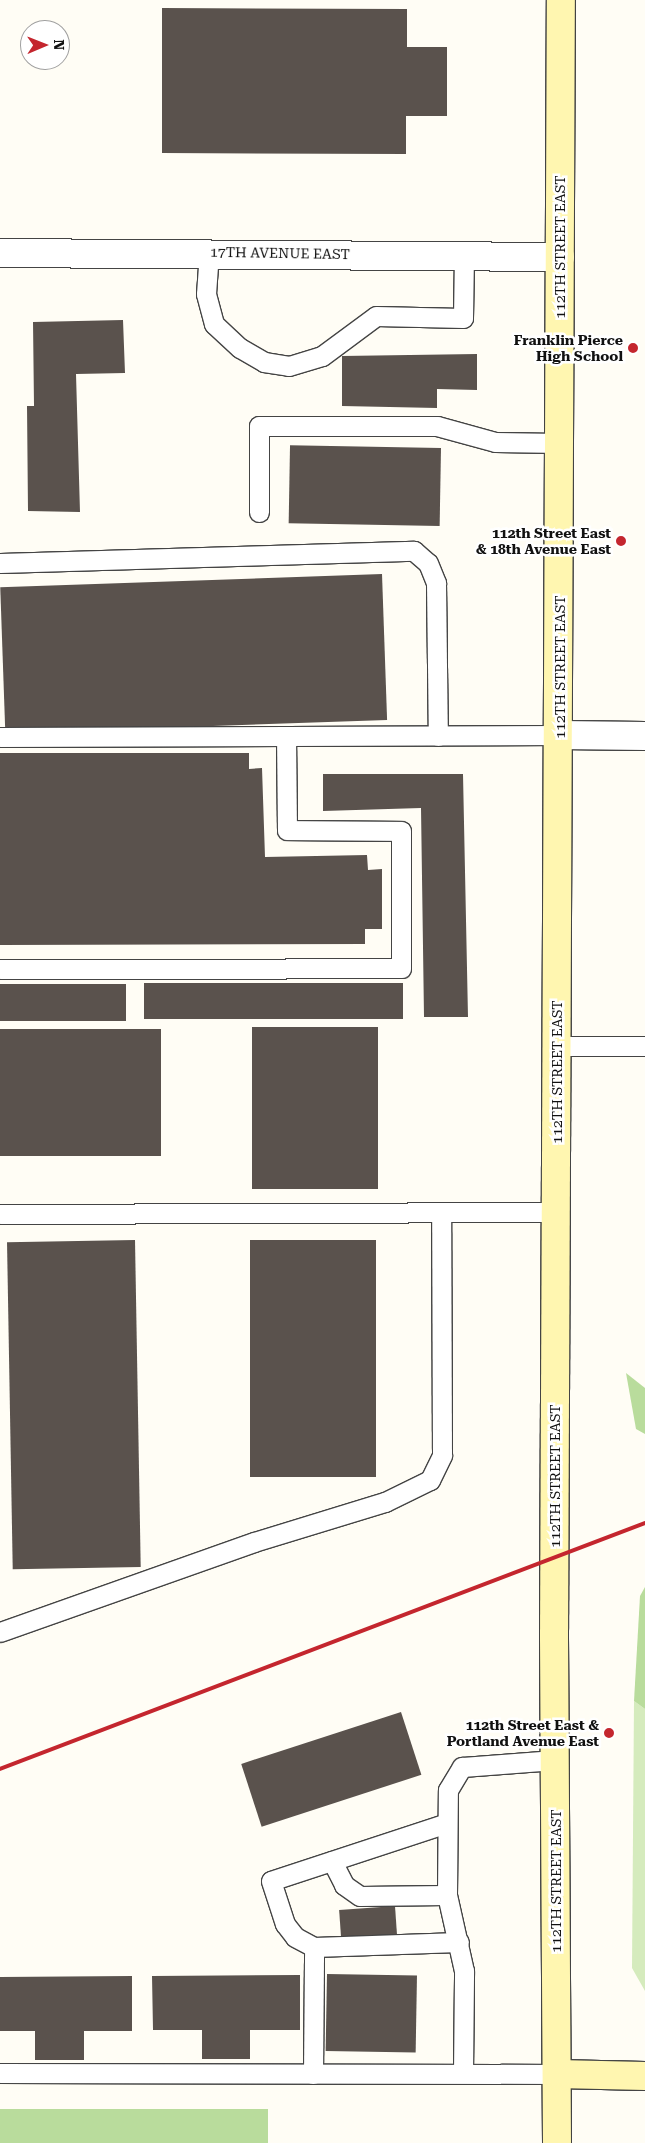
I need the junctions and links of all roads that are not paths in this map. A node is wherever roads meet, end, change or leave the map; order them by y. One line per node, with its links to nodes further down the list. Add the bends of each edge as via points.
1 (561, 0): 5 (main road, 112TH STREET EAST)
2 (209, 252): 3 (street, 17TH AVENUE EAST); 4 (street, 17TH AVENUE EAST); 4 (lane, via 206,294 214,324 240,348 264,362 289,366 322,356 376,316 464,318)
3 (0, 253)
4 (464, 256): 5 (street, 17TH AVENUE EAST)
5 (560, 257): 6 (main road, 112TH STREET EAST)
6 (560, 442): 7 (lane, via 495,442 437,426 259,426); 9 (main road, 112TH STREET EAST)
7 (259, 512)
8 (0, 563): 11 (lane, via 414,551 428,564 436,583)
9 (560, 735): 11 (lane); 12 (street); 15 (main road, 112TH STREET EAST)
10 (286, 736): 11 (lane); 13 (lane); 14 (lane, via 287,830 401,830 401,968)
11 (438, 736)
12 (645, 736)
13 (0, 737)
14 (0, 969)
15 (558, 1046): 16 (lane); 18 (main road, 112TH STREET EAST)
16 (645, 1046)
17 (441, 1212): 18 (lane); 19 (lane); 20 (lane, via 442,1455 430,1480 385,1502 254,1542)
18 (557, 1212): 21 (main road, 112TH STREET EAST)
19 (0, 1214)
20 (0, 1632)
21 (555, 1760): 22 (lane, via 462,1767 448,1790); 30 (main road, 112TH STREET EAST)
22 (447, 1823): 23 (lane); 24 (lane)
23 (332, 1861): 24 (lane, via 344,1886 360,1896); 26 (lane, via 271,1881 285,1924 294,1938)
24 (447, 1895): 25 (lane)
25 (459, 1942): 26 (lane); 29 (lane, via 464,1971)
26 (314, 1947): 28 (lane)
27 (0, 2073): 28 (lane)
28 (313, 2074): 29 (lane)
29 (463, 2074): 30 (lane)
30 (557, 2074): 31 (main road); 32 (main road, 112TH STREET EAST)
31 (645, 2076)
32 (557, 2143)

